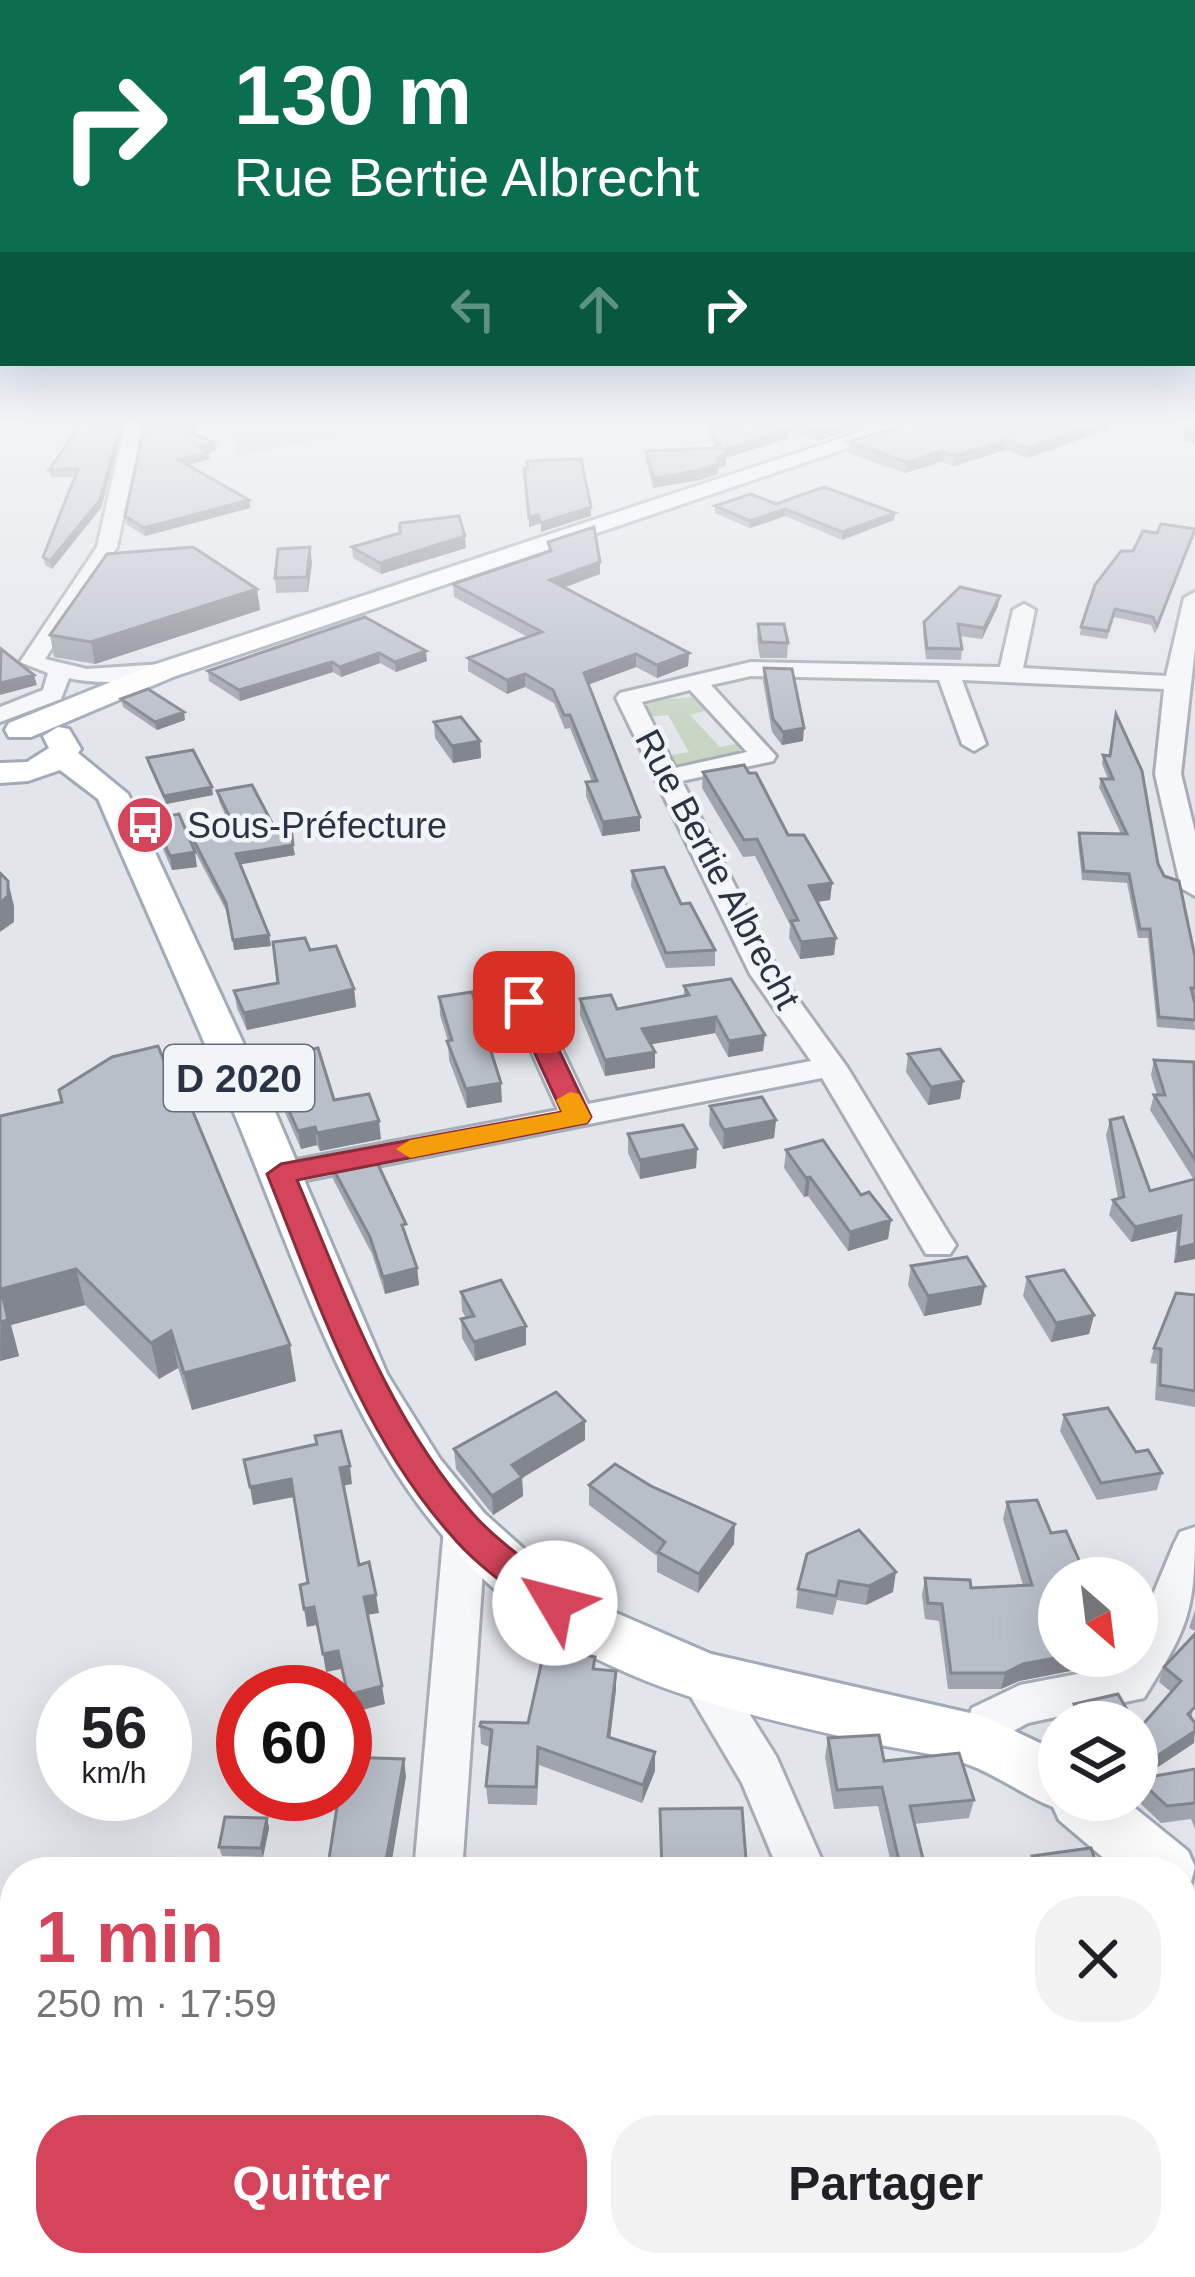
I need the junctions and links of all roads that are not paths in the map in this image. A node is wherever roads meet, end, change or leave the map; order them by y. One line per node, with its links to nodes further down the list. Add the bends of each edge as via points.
1 (112, 525): 5 (street, via 107,547 20,660)
2 (602, 525): 10 (main road)
3 (1195, 598): 9 (street)
4 (1024, 610): 7 (street)
5 (60, 670): 10 (street); 11 (street, via 53,694)
6 (948, 673): 7 (street, Rue Bertie Albrecht); 8 (street, Rue Bertie Albrecht, via 751,669); 12 (street)
7 (1010, 674): 9 (street, Rue Bertie Albrecht)
8 (694, 682): 15 (street, Rue Bertie Albrecht, via 628,698); 15 (street, via 764,756)
9 (1176, 683): 17 (street, via 1168,773)
10 (92, 689): 11 (main road); 13 (main road)
11 (6, 726): 13 (main road)
12 (974, 744)
13 (60, 746): 14 (main road); 16 (main road, D 2020)
14 (15, 772): 16 (main road)
15 (667, 777): 19 (street, Rue Bertie Albrecht, via 765,974)
16 (102, 784): 21 (main road, D 2020, via 148,869)
17 (1195, 888)
18 (524, 1002): 20 (street)
19 (831, 1067): 20 (street, Rue Bertie Albrecht); 22 (street, Rue Bertie Albrecht)
20 (578, 1117): 21 (street, Rue Bertie Albrecht)
21 (281, 1174): 23 (main road, D 2020, via 365,1378)
22 (938, 1245)
23 (465, 1528): 25 (main road, D 2020, via 587,1626); 30 (street)
24 (1195, 1544): 26 (street, via 1159,1636 1128,1684 1020,1705 988,1722)
25 (700, 1675): 26 (main road, D 2020); 31 (street, via 760,1771)
26 (983, 1742): 27 (main road, D 2020)
27 (1038, 1774)
28 (1091, 1821): 32 (main road)
29 (1105, 1821): 33 (main road, D 2020)
30 (439, 1857)
31 (797, 1857)
32 (1114, 1857)
33 (1148, 1857)

